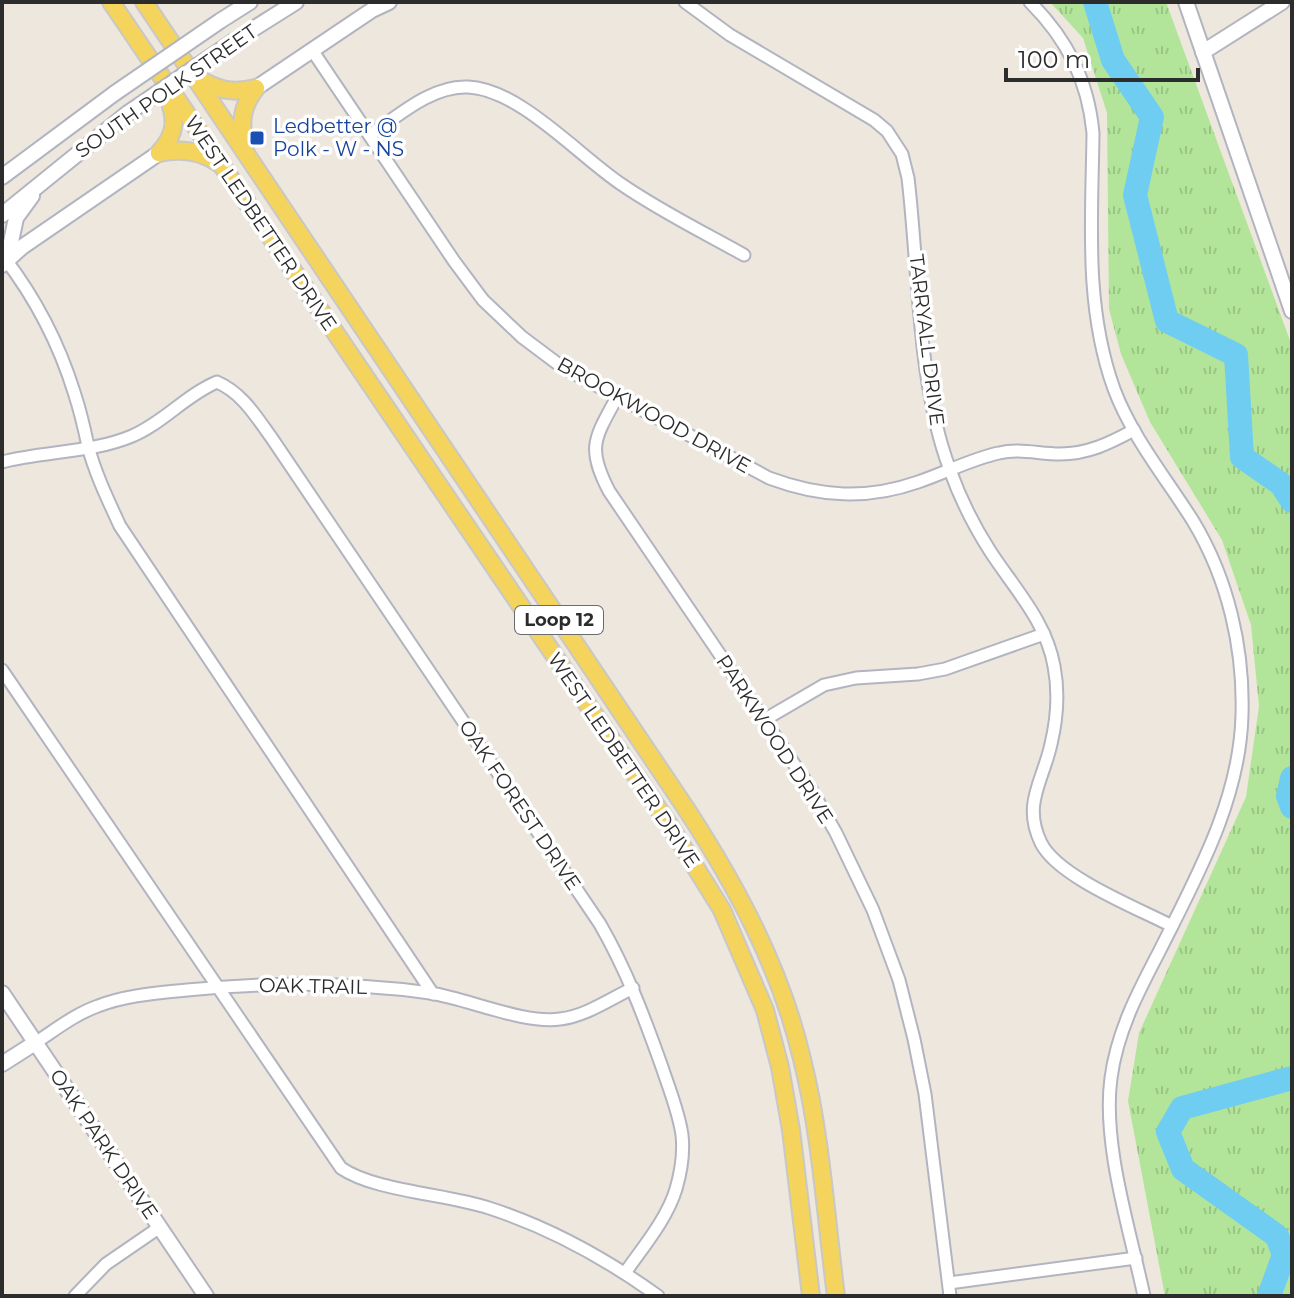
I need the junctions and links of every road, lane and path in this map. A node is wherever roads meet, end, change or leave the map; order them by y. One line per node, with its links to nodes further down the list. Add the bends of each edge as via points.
1 (111, 2): 13 (main road, WEST LEDBETTER DRIVE / Loop 12)
2 (144, 2): 14 (main road, WEST LEDBETTER DRIVE / Loop 12)
3 (250, 2): 20 (main road, SOUTH POLK STREET, bridge)
4 (296, 2): 21 (main road, SOUTH POLK STREET, bridge, via 128,113)
5 (389, 2): 10 (main road)
6 (685, 2): 32 (street, TARRYALL DRIVE, via 730,35 859,109 887,131 902,154 928,377)
7 (1030, 2): 29 (street, via 1059,34 1087,91 1093,133 1093,303 1108,370)
8 (1186, 2): 12 (main road)
9 (1282, 2): 12 (main road)
10 (375, 6): 11 (main road)
11 (312, 50): 15 (main road); 16 (street, BROOKWOOD DRIVE)
12 (1203, 52): 27 (main road)
13 (159, 72): 18 (main road, via 175,120 173,134); 19 (main road, WEST LEDBETTER DRIVE / Loop 12)
14 (195, 76): 15 (main road, via 231,92); 17 (main road, WEST LEDBETTER DRIVE / Loop 12)
15 (256, 88): 17 (main road, via 242,111)
16 (370, 135): 23 (street, via 439,92 465,86 488,90 513,99 622,185); 28 (street, BROOKWOOD DRIVE, via 483,300 552,360)
17 (246, 151): 25 (main road, WEST LEDBETTER DRIVE / Loop 12)
18 (159, 153): 19 (main road, via 184,149 206,154); 24 (main road)
19 (223, 166): 26 (main road, WEST LEDBETTER DRIVE / Loop 12)
20 (2, 177)
21 (39, 185): 22 (main road, SOUTH POLK STREET); 24 (main road, via 16,218)
22 (2, 215)
23 (744, 255)
24 (3, 261): 30 (street, via 61,356)
25 (339, 291): 26 (main road); 36 (main road, WEST LEDBETTER DRIVE / Loop 12)
26 (317, 305): 37 (main road, WEST LEDBETTER DRIVE / Loop 12)
27 (1292, 311)
28 (617, 397): 32 (street, BROOKWOOD DRIVE, via 801,490 858,495); 35 (street, PARKWOOD DRIVE, via 597,434 598,471)
29 (1134, 430): 32 (street, BROOKWOOD DRIVE, via 1087,452 1002,452); 38 (street, via 1212,557 1239,651 1242,716 1227,802)
30 (88, 447): 31 (street); 40 (street, OAK FOREST DRIVE, via 141,432 204,387 217,382 233,389 271,437 600,924); 42 (street, via 138,556)
31 (2, 462)
32 (950, 469): 33 (street, TARRYALL DRIVE, via 976,526)
33 (1044, 634): 35 (street, via 945,669 824,685); 38 (street, TARRYALL DRIVE, via 1057,697 1051,747 1033,806 1042,844 1073,874)
34 (2, 670): 39 (street)
35 (764, 720): 48 (street, PARKWOOD DRIVE, via 836,833 899,980 925,1094)
36 (687, 810): 37 (main road); 53 (main road, WEST LEDBETTER DRIVE / Loop 12, via 742,901 785,1000 803,1060)
37 (668, 823): 52 (main road, WEST LEDBETTER DRIVE / Loop 12, via 722,910 765,1010 791,1130)
38 (1172, 926): 46 (street, via 1133,1003 1111,1079 1110,1123)
39 (216, 987): 42 (street, OAK TRAIL, via 292,983); 43 (street, OAK TRAIL, via 99,1005); 47 (street, via 331,1156 355,1178 490,1208 552,1231)
40 (633, 988): 42 (street, OAK TRAIL, via 560,1019 539,1019); 47 (street, OAK FOREST DRIVE, via 676,1110 682,1162 668,1209)
41 (2, 993): 43 (main road, OAK PARK DRIVE)
42 (433, 994)
43 (35, 1043): 44 (main road, OAK TRAIL); 45 (main road, OAK PARK DRIVE)
44 (2, 1064)
45 (160, 1227): 49 (street, via 106,1264); 50 (main road, OAK PARK DRIVE)
46 (1136, 1258): 48 (street); 55 (street)
47 (625, 1273): 51 (street)
48 (949, 1283): 54 (street, PARKWOOD DRIVE)
49 (75, 1296)
50 (206, 1296)
51 (658, 1296)
52 (811, 1296)
53 (836, 1296)
54 (950, 1296)
55 (1144, 1296)

